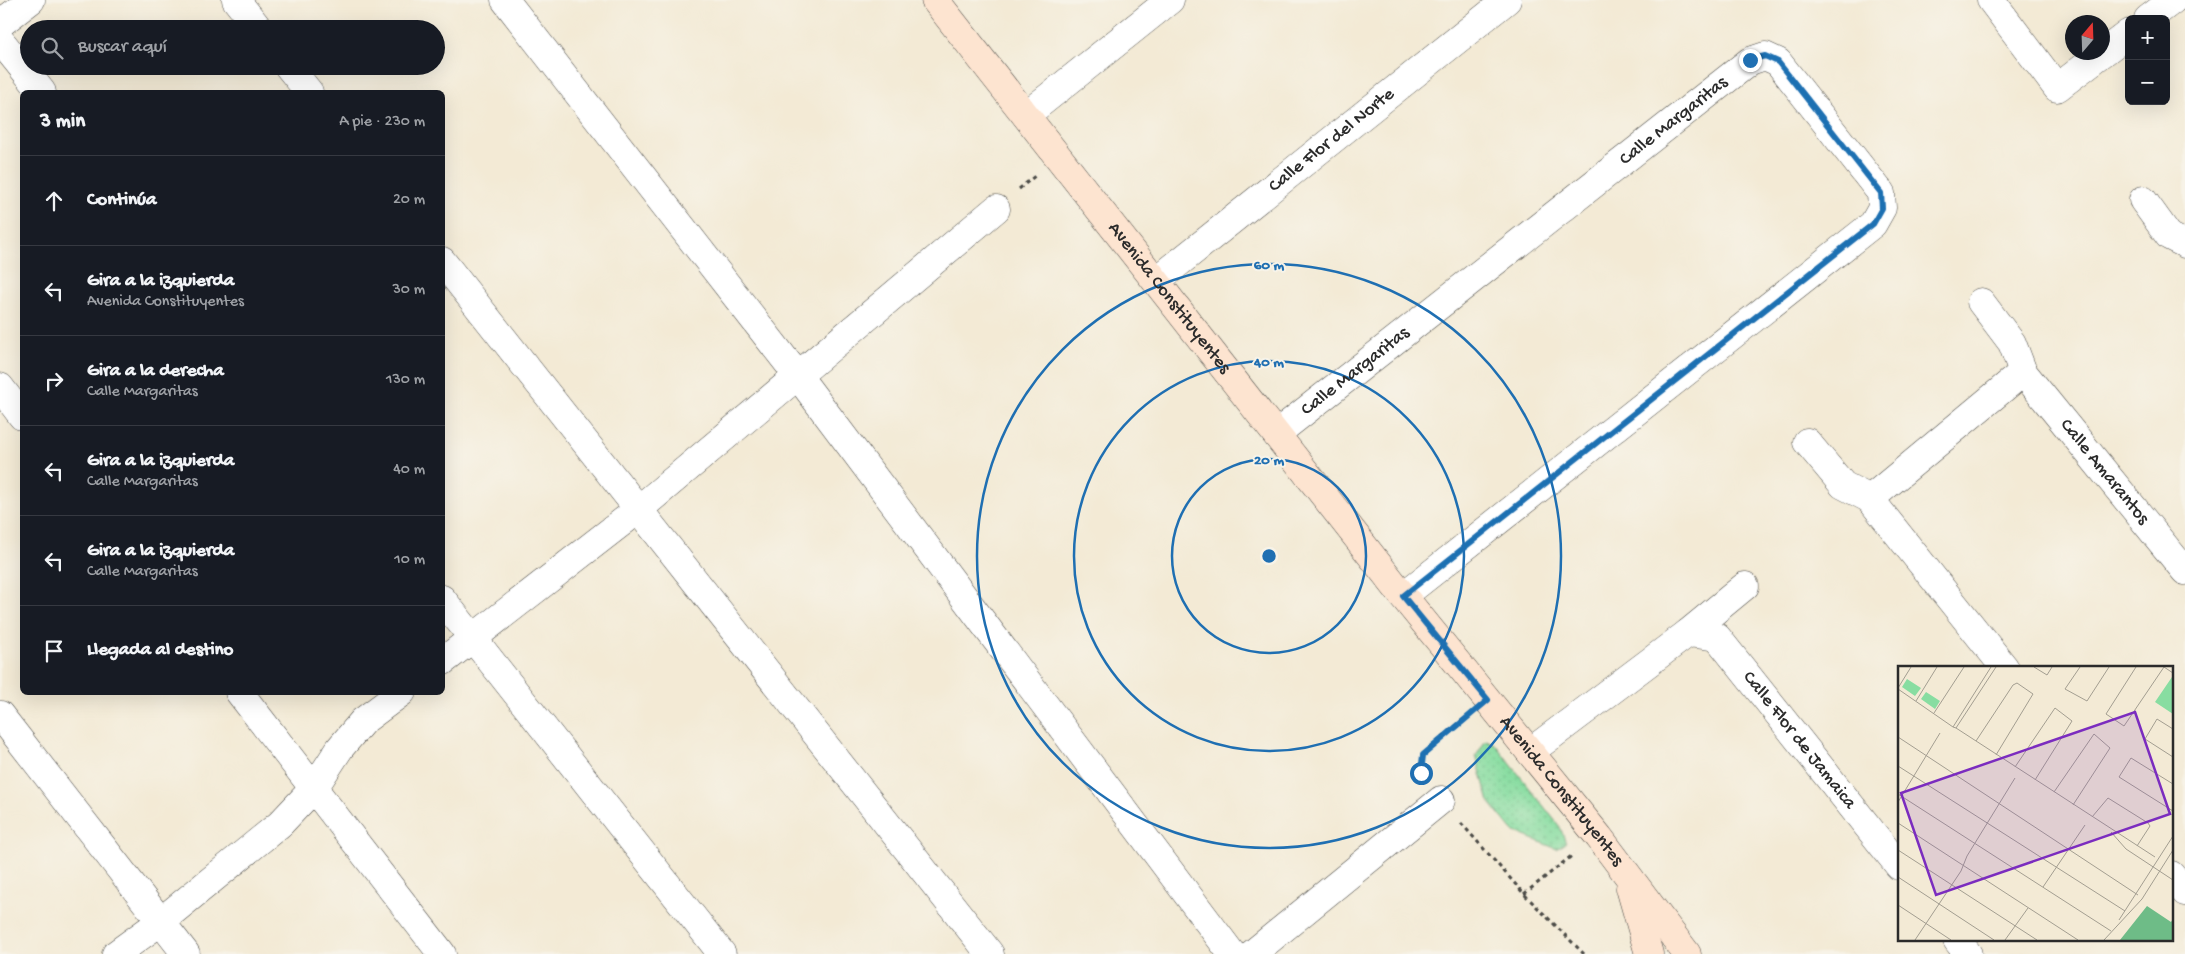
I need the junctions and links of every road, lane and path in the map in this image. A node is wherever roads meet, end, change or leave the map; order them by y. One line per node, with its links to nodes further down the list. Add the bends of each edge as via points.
1 (31, 0): 11 (street)
2 (236, 0): 10 (street)
3 (505, 0): 28 (street)
4 (935, 0): 19 (main road, Avenida Constituyentes)
5 (1170, 0): 19 (street)
6 (1507, 0): 25 (street, Calle Flor del Norte)
7 (1991, 0): 12 (street, via 2057,88)
8 (2173, 0): 9 (street)
9 (2153, 15)
10 (252, 20)
11 (0, 24)
12 (2125, 36)
13 (0, 40): 14 (street)
14 (20, 65)
15 (28, 75): 17 (street)
16 (295, 75): 18 (street)
17 (40, 90)
18 (307, 90)
19 (1026, 115): 20 (main road, Avenida Constituyentes)
20 (1058, 156): 22 (path); 25 (main road, Avenida Constituyentes)
21 (2143, 200): 23 (street, via 2170,236)
22 (996, 209): 28 (street)
23 (2185, 244)
24 (445, 265): 34 (street)
25 (1156, 281): 31 (main road, Avenida Constituyentes)
26 (1981, 302): 27 (street, Calle Amarantos, via 2012,344)
27 (2023, 372): 33 (street); 35 (street, Calle Amarantos)
28 (798, 376): 34 (street); 63 (street)
29 (0, 388): 30 (street)
30 (20, 413)
31 (1276, 434): 37 (main road, Avenida Constituyentes); 37 (street, Calle Margaritas, via 1750,60 1765,56 1778,62 1881,193 1882,208 1873,224)
32 (1808, 442): 33 (street, via 1843,485)
33 (1870, 499): 42 (street)
34 (639, 509): 40 (street); 62 (street)
35 (2185, 571)
36 (1745, 586): 39 (street)
37 (1403, 596): 45 (main road, Avenida Constituyentes)
38 (445, 603): 40 (street)
39 (1688, 633): 47 (street); 51 (street, Calle Flor de Jamaica, via 1717,637)
40 (474, 638): 41 (street); 61 (street)
41 (445, 660)
42 (2003, 666)
43 (241, 695): 48 (street)
44 (398, 695): 48 (street, via 364,722 340,748)
45 (1488, 700): 47 (main road, Avenida Constituyentes); 49 (path, via 1423,755 1421,773)
46 (0, 715): 56 (street)
47 (1530, 752): 50 (main road, Avenida Constituyentes)
48 (314, 788): 56 (street, via 280,824); 60 (street)
49 (1440, 800): 55 (path); 64 (street)
50 (1599, 837): 53 (main road, Avenida Constituyentes); 55 (path)
51 (1898, 865)
52 (2172, 876): 54 (street)
53 (1628, 877): 66 (main road, Avenida Constituyentes); 67 (main road, Avenida Constituyentes)
54 (2185, 892)
55 (1524, 894): 65 (path)
56 (160, 922): 58 (street); 59 (street)
57 (1959, 942): 68 (street)
58 (116, 954)
59 (186, 954)
60 (442, 954)
61 (722, 954)
62 (990, 954)
63 (1232, 954)
64 (1252, 954)
65 (1584, 954)
66 (1649, 954)
67 (1687, 954)
68 (1968, 954)

